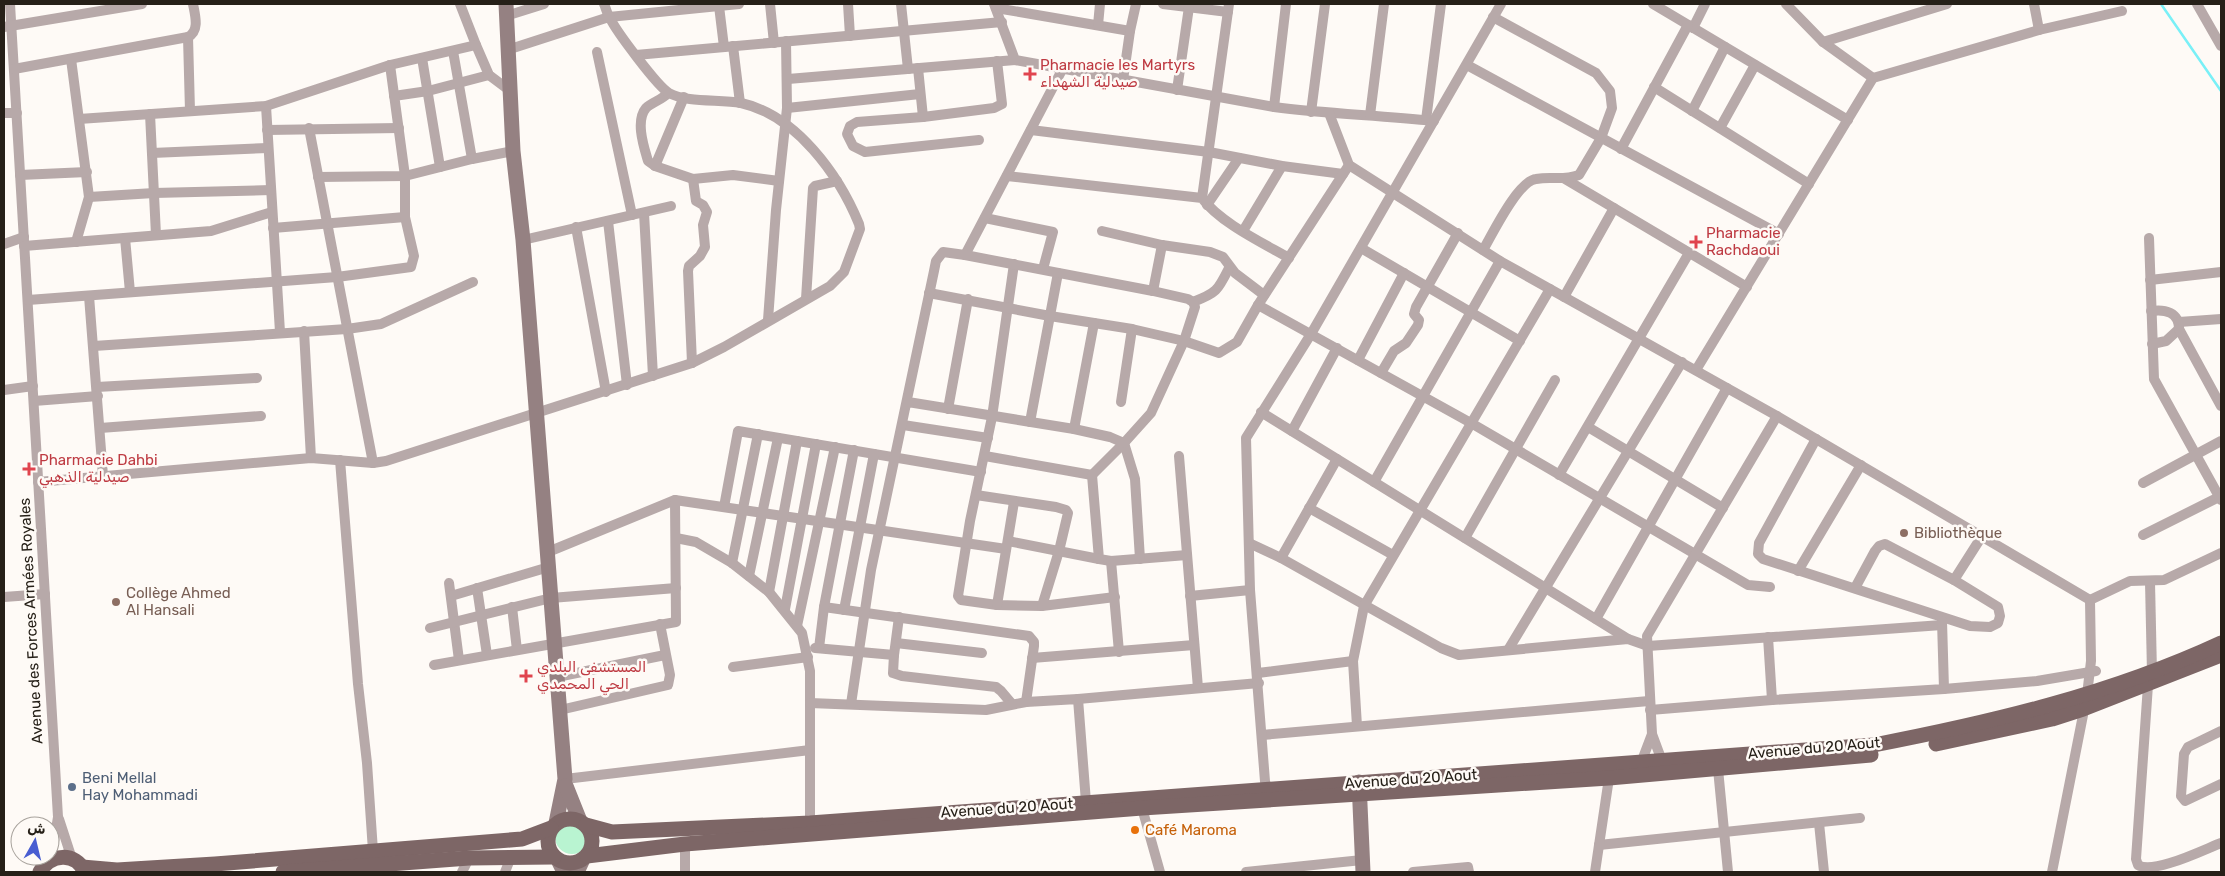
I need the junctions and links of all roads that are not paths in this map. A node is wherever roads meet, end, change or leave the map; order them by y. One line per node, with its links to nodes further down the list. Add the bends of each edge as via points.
1 (10, 4): 37 (street, Avenue des Forces Armées Royales)
2 (142, 4): 37 (street)
3 (193, 4): 42 (street, via 196,25)
4 (460, 4): 46 (street)
5 (544, 4): 29 (street)
6 (604, 4): 32 (street)
7 (729, 4): 32 (street); 48 (street)
8 (770, 4): 43 (street)
9 (848, 4): 41 (street)
10 (901, 4): 39 (street)
11 (1100, 4): 35 (street)
12 (1136, 4): 40 (street)
13 (1163, 4): 27 (street)
14 (1286, 4): 80 (street)
15 (1325, 4): 84 (street)
16 (1384, 4): 89 (street)
17 (1441, 4): 93 (street)
18 (1501, 4): 33 (street)
19 (1653, 4): 36 (street)
20 (1705, 4): 36 (street)
21 (1790, 4): 45 (street)
22 (1909, 4): 31 (street)
23 (1947, 4): 31 (street)
24 (2034, 4): 38 (street)
25 (2197, 4): 47 (street)
26 (995, 6): 34 (street); 35 (street)
27 (1189, 7): 28 (street); 71 (street)
28 (1229, 8): 77 (street)
29 (506, 10): 50 (street)
30 (2122, 11): 38 (street)
31 (1912, 15): 45 (street)
32 (609, 17): 50 (street); 53 (street)
33 (1493, 17): 60 (street); 100 (street, via 1596,73 1610,91 1612,108)
34 (1002, 22): 39 (street); 56 (street)
35 (1098, 25): 40 (street)
36 (1691, 26): 49 (street); 69 (street)
37 (8, 27): 62 (street, Avenue des Forces Armées Royales)
38 (2039, 30): 66 (street)
39 (904, 31): 41 (street); 61 (street)
40 (1130, 31): 67 (street)
41 (850, 36): 44 (street)
42 (188, 37): 55 (street); 82 (street)
43 (774, 42): 44 (street); 48 (street)
44 (786, 42): 65 (street)
45 (1823, 42): 66 (street)
46 (476, 45): 51 (street); 64 (street)
47 (2221, 46)
48 (728, 47): 53 (street); 78 (street)
49 (1725, 47): 59 (street); 83 (street)
50 (507, 50): 70 (street)
51 (453, 51): 54 (street); 68 (street)
52 (598, 52): 133 (street)
53 (636, 55): 73 (street)
54 (422, 58): 58 (street); 72 (street)
55 (71, 59): 62 (street); 91 (street)
56 (1016, 60): 57 (street); 63 (street)
57 (998, 62): 61 (street); 90 (street, via 1000,106)
58 (390, 65): 75 (street); 79 (street)
59 (1755, 65): 92 (street); 97 (street)
60 (1467, 66): 93 (street); 100 (street)
61 (913, 68): 65 (street); 74 (street)
62 (14, 69): 86 (street, Avenue des Forces Armées Royales)
63 (1062, 70): 67 (street); 99 (street)
64 (489, 75): 68 (street); 70 (street)
65 (788, 78): 81 (street)
66 (1873, 78): 92 (street)
67 (1123, 80): 71 (street)
68 (459, 84): 72 (street); 108 (street)
69 (1654, 87): 83 (street); 103 (street)
70 (509, 90): 104 (street)
71 (1177, 90): 77 (street)
72 (428, 91): 75 (street); 112 (street)
73 (668, 93): 76 (street); 110 (street, via 647,107 641,125 648,161)
74 (920, 94): 81 (street); 90 (street)
75 (394, 96): 96 (street)
76 (684, 97): 78 (street); 110 (street)
77 (1216, 98): 80 (street); 105 (street)
78 (740, 103): 94 (street, via 762,110)
79 (266, 106): 82 (street); 98 (street)
80 (1274, 107): 84 (street)
81 (787, 108): 94 (street)
82 (190, 111): 88 (street)
83 (1692, 111): 97 (street)
84 (1311, 112): 87 (street)
85 (4, 113): 86 (street)
86 (17, 113): 115 (street, Avenue des Forces Armées Royales)
87 (1329, 113): 89 (street); 109 (street)
88 (150, 114): 91 (street); 106 (street)
89 (1370, 115): 93 (street)
90 (923, 118): 101 (street, via 857,122 850,126 847,134 853,146 865,152)
91 (79, 119): 113 (street)
92 (1848, 120): 123 (street)
93 (1430, 121): 125 (street)
94 (784, 124): 121 (street, via 823,161); 122 (street)
95 (309, 128): 96 (street); 98 (street); 118 (street)
96 (399, 128): 116 (street)
97 (1720, 128): 123 (street)
98 (267, 130): 102 (street)
99 (1030, 130): 105 (street); 117 (street)
100 (1601, 138): 103 (street); 120 (street, via 1579,175)
101 (979, 140)
102 (268, 148): 106 (street); 124 (street)
103 (1621, 149): 143 (street)
104 (513, 152): 108 (street); 147 (street)
105 (1209, 152): 107 (street); 128 (street)
106 (152, 153): 126 (street)
107 (1238, 158): 111 (street); 128 (street)
108 (472, 159): 112 (street)
109 (1349, 165): 114 (street); 125 (street)
110 (655, 166): 119 (street)
111 (1282, 166): 114 (street); 140 (street)
112 (440, 167): 116 (street)
113 (87, 172): 115 (street); 127 (street)
114 (1343, 174): 156 (street)
115 (20, 175): 148 (street, Avenue des Forces Armées Royales)
116 (405, 176): 118 (street); 134 (street)
117 (1007, 176): 128 (street); 135 (street)
118 (318, 177): 137 (street)
119 (693, 179): 122 (street, via 733,175); 203 (street, via 696,201 703,205 707,215 703,225 705,248 688,271)
120 (1565, 179): 130 (street); 153 (street, via 1536,179 1522,187)
121 (837, 181): 177 (street, via 813,188); 177 (street, via 860,229 844,272 830,286)
122 (779, 182): 187 (street)
123 (1809, 184): 143 (street)
124 (271, 190): 126 (street); 131 (street)
125 (1392, 192): 142 (street); 152 (street)
126 (154, 193): 127 (street); 144 (street)
127 (89, 197): 149 (street)
128 (1205, 202): 140 (street)
129 (671, 206): 132 (street)
130 (1614, 208): 154 (street); 176 (street)
131 (272, 212): 139 (street); 144 (street, via 210,231)
132 (644, 213): 133 (street); 206 (street)
133 (632, 215): 136 (street)
134 (405, 218): 137 (street); 164 (street, via 414,256 411,267)
135 (985, 218): 155 (street); 160 (street, via 1053,232)
136 (608, 221): 138 (street); 209 (street)
137 (327, 224): 139 (street); 164 (street)
138 (576, 227): 147 (street); 215 (street)
139 (273, 228): 165 (street)
140 (1243, 231): 156 (street)
141 (1102, 232): 151 (street)
142 (1458, 234): 153 (street); 169 (street)
143 (1779, 234): 168 (street)
144 (156, 235): 145 (street)
145 (125, 238): 149 (street); 172 (street)
146 (2149, 238): 166 (street)
147 (523, 240): 223 (street)
148 (24, 241): 149 (street); 150 (street); 179 (street, Avenue des Forces Armées Royales)
149 (76, 242)
150 (4, 244)
151 (1162, 245): 159 (street, via 1210,252 1223,257); 171 (street)
152 (1361, 248): 163 (street); 194 (street)
153 (1483, 250): 157 (street)
154 (1689, 253): 168 (street); 195 (street)
155 (966, 255): 158 (street); 173 (street, via 943,252 940,255)
156 (1289, 258): 174 (street)
157 (1500, 262): 170 (street); 184 (street)
158 (1014, 264): 160 (street); 182 (street)
159 (1230, 268): 174 (street); 180 (street, via 1218,289 1210,296)
160 (1043, 270): 161 (street)
161 (1058, 272): 171 (street); 185 (street)
162 (2221, 272): 166 (street)
163 (1404, 273): 169 (street); 201 (street)
164 (337, 276): 165 (street); 190 (street)
165 (276, 280): 172 (street); 193 (street)
166 (2150, 280): 183 (street)
167 (473, 282): 190 (street, via 381,324)
168 (1747, 287): 204 (street)
169 (1428, 288): 184 (street); 205 (street, via 1415,312 1418,325 1406,343 1394,351)
170 (1550, 289): 176 (street); 196 (street)
171 (1153, 291): 180 (street)
172 (130, 292): 175 (street)
173 (929, 293): 178 (street); 218 (street)
174 (1264, 295): 181 (street)
175 (89, 296): 179 (street); 199 (street)
176 (1564, 297): 195 (street)
177 (806, 299): 187 (street)
178 (968, 299): 182 (street); 221 (street)
179 (28, 300): 210 (street, Avenue des Forces Armées Royales)
180 (1193, 302): 197 (street, via 1194,313)
181 (1258, 305): 194 (street); 197 (street, via 1237,342 1220,352)
182 (1009, 308): 185 (street); 225 (street)
183 (2151, 311): 189 (street, via 2171,312); 198 (street)
184 (1471, 312): 196 (street); 216 (street)
185 (1050, 316): 188 (street); 227 (street)
186 (2221, 319): 189 (street)
187 (768, 320): 203 (street)
188 (1094, 324): 191 (street); 232 (street)
189 (2179, 326): 198 (street, via 2166,341); 212 (street)
190 (347, 329): 192 (street); 254 (street)
191 (1132, 329): 197 (street); 219 (street)
192 (304, 331): 193 (street); 251 (street)
193 (280, 332): 199 (street)
194 (1311, 334): 200 (street); 222 (street)
195 (1639, 339): 202 (street); 230 (street)
196 (1520, 340): 228 (street)
197 (1184, 341): 240 (street, via 1151,413)
198 (2152, 344): 247 (street, via 2154,379)
199 (94, 346): 214 (street)
200 (1337, 348): 201 (street); 233 (street)
201 (1358, 360): 205 (street)
202 (1682, 362): 204 (street); 245 (street)
203 (692, 363): 206 (street)
204 (1696, 370): 211 (street)
205 (1381, 373): 216 (street)
206 (653, 376): 209 (street)
207 (257, 378): 214 (street)
208 (1555, 380): 243 (street)
209 (627, 385): 215 (street)
210 (33, 386): 213 (street); 217 (street, Avenue des Forces Armées Royales)
211 (1727, 388): 226 (street); 260 (street)
212 (2217, 389): 220 (street)
213 (4, 390)
214 (98, 392): 217 (street); 231 (street)
215 (606, 392): 223 (street)
216 (1422, 396): 228 (street); 262 (street)
217 (34, 401): 261 (street, Avenue des Forces Armées Royales)
218 (908, 402): 221 (street); 229 (street)
219 (1121, 402)
220 (2221, 406)
221 (948, 408): 225 (street)
222 (1261, 412): 233 (street); 286 (street, via 1246,438)
223 (535, 414): 254 (street); 297 (street)
224 (261, 416): 231 (street)
225 (992, 416): 227 (street); 236 (street)
226 (1777, 416): 237 (street); 271 (street)
227 (1030, 422): 232 (street)
228 (1471, 423): 243 (street); 273 (street)
229 (903, 425): 236 (street); 250 (street)
230 (1588, 427): 245 (street); 258 (street)
231 (100, 428): 259 (street)
232 (1074, 429): 240 (street)
233 (1292, 432): 252 (street)
234 (758, 434): 235 (street); 269 (street, via 738,431); 272 (street)
235 (778, 438): 238 (street); 274 (street)
236 (988, 438): 248 (street)
237 (1816, 439): 255 (street); 300 (street, via 1757,549 1763,560)
238 (797, 441): 241 (street); 275 (street)
239 (2221, 441): 247 (street)
240 (1124, 443): 257 (street); 296 (street, via 1135,479)
241 (816, 444): 242 (street); 276 (street)
242 (835, 447): 244 (street); 277 (street)
243 (1515, 449): 258 (street); 285 (street)
244 (854, 450): 246 (street); 278 (street)
245 (1628, 451): 260 (street); 266 (street)
246 (874, 454): 250 (street); 280 (street)
247 (2196, 454): 263 (street); 265 (street)
248 (985, 456): 256 (street); 257 (street)
249 (1178, 456): 291 (street)
250 (894, 457): 256 (street); 281 (street)
251 (311, 458): 253 (street); 259 (street)
252 (1337, 459): 262 (street); 270 (street)
253 (340, 460): 254 (street); 400 (street)
254 (373, 463)
255 (1861, 465): 283 (street); 300 (street)
256 (981, 472): 264 (street)
257 (1092, 475): 295 (street)
258 (1559, 475): 266 (street)
259 (103, 476): 261 (street)
260 (1675, 479): 271 (street); 279 (street)
261 (38, 482): 312 (street, Avenue des Forces Armées Royales)
262 (1374, 482): 273 (street)
263 (2143, 483)
264 (976, 495): 268 (street); 287 (street)
265 (2220, 498): 282 (street)
266 (1600, 499): 279 (street); 308 (street)
267 (675, 500): 269 (street); 284 (street); 297 (street)
268 (1014, 502): 288 (street); 289 (street, via 1066,510 1068,519)
269 (724, 508): 272 (street)
270 (1309, 508): 292 (street); 294 (street)
271 (1723, 508): 293 (street)
272 (743, 510): 274 (street); 299 (street)
273 (1420, 510): 285 (street); 292 (street)
274 (762, 513): 275 (street); 301 (street)
275 (783, 516): 276 (street); 311 (street)
276 (802, 519): 277 (street); 324 (street)
277 (819, 522): 278 (street); 333 (street)
278 (840, 525): 280 (street); 323 (street)
279 (1648, 527): 293 (street); 329 (street)
280 (859, 528): 281 (street); 325 (street)
281 (879, 530): 287 (street); 326 (street)
282 (2143, 535)
283 (1982, 536): 302 (street); 318 (street)
284 (676, 538): 299 (street, via 696,542); 307 (street)
285 (1465, 538): 308 (street)
286 (1249, 543): 294 (street); 310 (street)
287 (966, 544): 288 (street); 319 (street, via 959,598)
288 (1007, 545): 289 (street); 319 (street)
289 (1060, 551): 295 (street); 320 (street)
290 (2221, 552): 303 (street, via 2164,580)
291 (1187, 555): 296 (street); 314 (street)
292 (1392, 555): 321 (street)
293 (1695, 555): 305 (street, via 1748,585); 341 (street, via 1647,636)
294 (1281, 558): 321 (street)
295 (1098, 559): 298 (street)
296 (1140, 559): 298 (street)
297 (548, 560): 306 (street); 317 (street)
298 (1112, 561): 315 (street)
299 (732, 563): 301 (street)
300 (1798, 571): 309 (street)
301 (749, 576): 311 (street)
302 (1954, 580): 309 (street, via 1885,544 1875,551); 330 (street, via 1998,607 2000,616 1998,622 1990,627)
303 (2150, 582): 318 (street, via 2130,582); 361 (street)
304 (449, 583): 313 (street)
305 (1770, 587)
306 (477, 588): 313 (street); 327 (street)
307 (676, 588): 317 (street); 332 (street, via 676,622)
308 (1546, 588): 329 (street); 344 (street)
309 (1855, 588): 330 (street)
310 (1250, 590): 314 (street); 360 (street)
311 (769, 592): 324 (street)
312 (45, 594): 316 (street); 389 (street, Avenue des Forces Armées Royales)
313 (451, 596): 331 (street)
314 (1190, 596): 340 (street)
315 (1114, 597): 320 (street); 347 (street)
316 (4, 598)
317 (551, 598): 322 (street); 337 (street)
318 (2090, 600): 358 (street)
319 (997, 604): 320 (street)
320 (1042, 606)
321 (1364, 606): 344 (street, via 1459,655); 355 (street)
322 (512, 607): 327 (street); 343 (street)
323 (824, 607): 325 (street); 342 (street)
324 (785, 609): 333 (street)
325 (844, 610): 326 (street)
326 (864, 613): 328 (street); 346 (street)
327 (481, 615): 331 (street); 349 (street)
328 (899, 617): 338 (street); 353 (street, via 1029,636 1034,642)
329 (1596, 619): 336 (street)
330 (1942, 621): 335 (street); 363 (street)
331 (454, 622): 334 (street); 354 (street)
332 (660, 624): 337 (street); 350 (street)
333 (797, 626): 345 (street)
334 (430, 628)
335 (1768, 637): 341 (street); 366 (street)
336 (1628, 639): 341 (street); 344 (street)
337 (554, 643): 343 (street); 359 (street)
338 (896, 643): 348 (street); 351 (street)
339 (2221, 643): 361 (main road, Avenue du 20 Aout)
340 (1194, 645): 347 (street); 362 (street)
341 (1648, 646): 372 (street)
342 (819, 648): 345 (street); 346 (street)
343 (517, 650): 349 (street)
344 (1508, 650)
345 (807, 652): 357 (street); 369 (street)
346 (858, 652): 351 (street); 370 (street)
347 (1119, 652): 353 (street)
348 (982, 653)
349 (486, 655): 354 (street)
350 (665, 655): 359 (street); 373 (street, via 670,679 668,685)
351 (894, 655): 371 (street, via 893,673 897,675 996,688)
352 (2221, 655): 361 (main road, Avenue du 20 Aout)
353 (1032, 658): 367 (street)
354 (459, 660): 356 (street)
355 (1353, 661): 360 (street); 374 (street)
356 (434, 665)
357 (733, 667)
358 (2092, 668): 363 (street, via 2038,681); 364 (street); 368 (street)
359 (557, 677): 373 (street)
360 (1258, 678): 362 (street); 377 (street)
361 (2150, 679): 364 (main road, Avenue du 20 Aout); 368 (main road, Avenue du 20 Aout); 397 (street, via 2138,865 2160,866)
362 (1198, 688): 365 (street)
363 (1944, 689): 366 (street)
364 (2104, 689): 368 (main road, Avenue du 20 Aout)
365 (1078, 699): 367 (street); 387 (street)
366 (1772, 700): 372 (street)
367 (1026, 702): 371 (street)
368 (2085, 702): 379 (main road, Avenue du 20 Aout, via 1874,744); 381 (main road, Avenue du 20 Aout, via 1997,731 1884,753); 420 (street)
369 (810, 703): 370 (street); 378 (street)
370 (851, 704): 371 (street, via 986,710)
371 (1012, 704)
372 (1650, 706): 374 (street); 376 (street)
373 (560, 710): 383 (street)
374 (1358, 726): 377 (street)
375 (2221, 731): 384 (street, via 2185,750 2181,796 2185,801)
376 (1652, 734): 379 (street); 380 (street)
377 (1262, 735): 386 (street)
378 (810, 750): 383 (street); 393 (street)
379 (1662, 761): 380 (main road, Avenue du 20 Aout)
380 (1641, 763): 385 (main road, Avenue du 20 Aout)
381 (1718, 769): 382 (main road, Avenue du 20 Aout); 396 (street)
382 (1609, 778): 385 (main road, Avenue du 20 Aout); 399 (street)
383 (565, 783): 392 (street); 395 (street)
384 (2221, 784)
385 (1360, 788): 386 (main road, Avenue du 20 Aout); 407 (street)
386 (1266, 794): 387 (main road, Avenue du 20 Aout); 388 (main road, Avenue du 20 Aout)
387 (1086, 802): 393 (main road, Avenue du 20 Aout)
388 (1142, 808): 398 (main road, Avenue du 20 Aout); 413 (street)
389 (58, 816)
390 (1860, 818): 394 (street)
391 (60, 821): 406 (street, Avenue des Forces Armées Royales)
392 (583, 823): 393 (main road, Avenue du 20 Aout, via 612,832); 395 (main road, via 568,818); 403 (main road, via 592,840)
393 (810, 823)
394 (1819, 823): 396 (street); 419 (street)
395 (554, 825): 400 (main road, via 522,839); 404 (main road, via 547,841)
396 (1725, 833): 399 (street); 418 (street)
397 (2221, 843)
398 (685, 844): 403 (main road, Avenue du 20 Aout); 412 (street)
399 (1599, 845): 417 (street)
400 (373, 851): 406 (main road, via 117,870)
401 (60, 858): 406 (main road)
402 (469, 858): 408 (main road); 410 (main road); 411 (street)
403 (582, 862): 404 (main road)
404 (559, 863): 408 (main road)
405 (43, 866): 409 (main road)
406 (80, 866)
407 (1363, 866): 414 (street)
408 (508, 868)
409 (28, 872)
410 (283, 872)
411 (462, 872)
412 (685, 872)
413 (1160, 872)
414 (1246, 872)
415 (1413, 872): 416 (street, via 1468,868)
416 (1468, 872)
417 (1595, 872)
418 (1728, 872)
419 (1824, 872)
420 (2052, 872)

